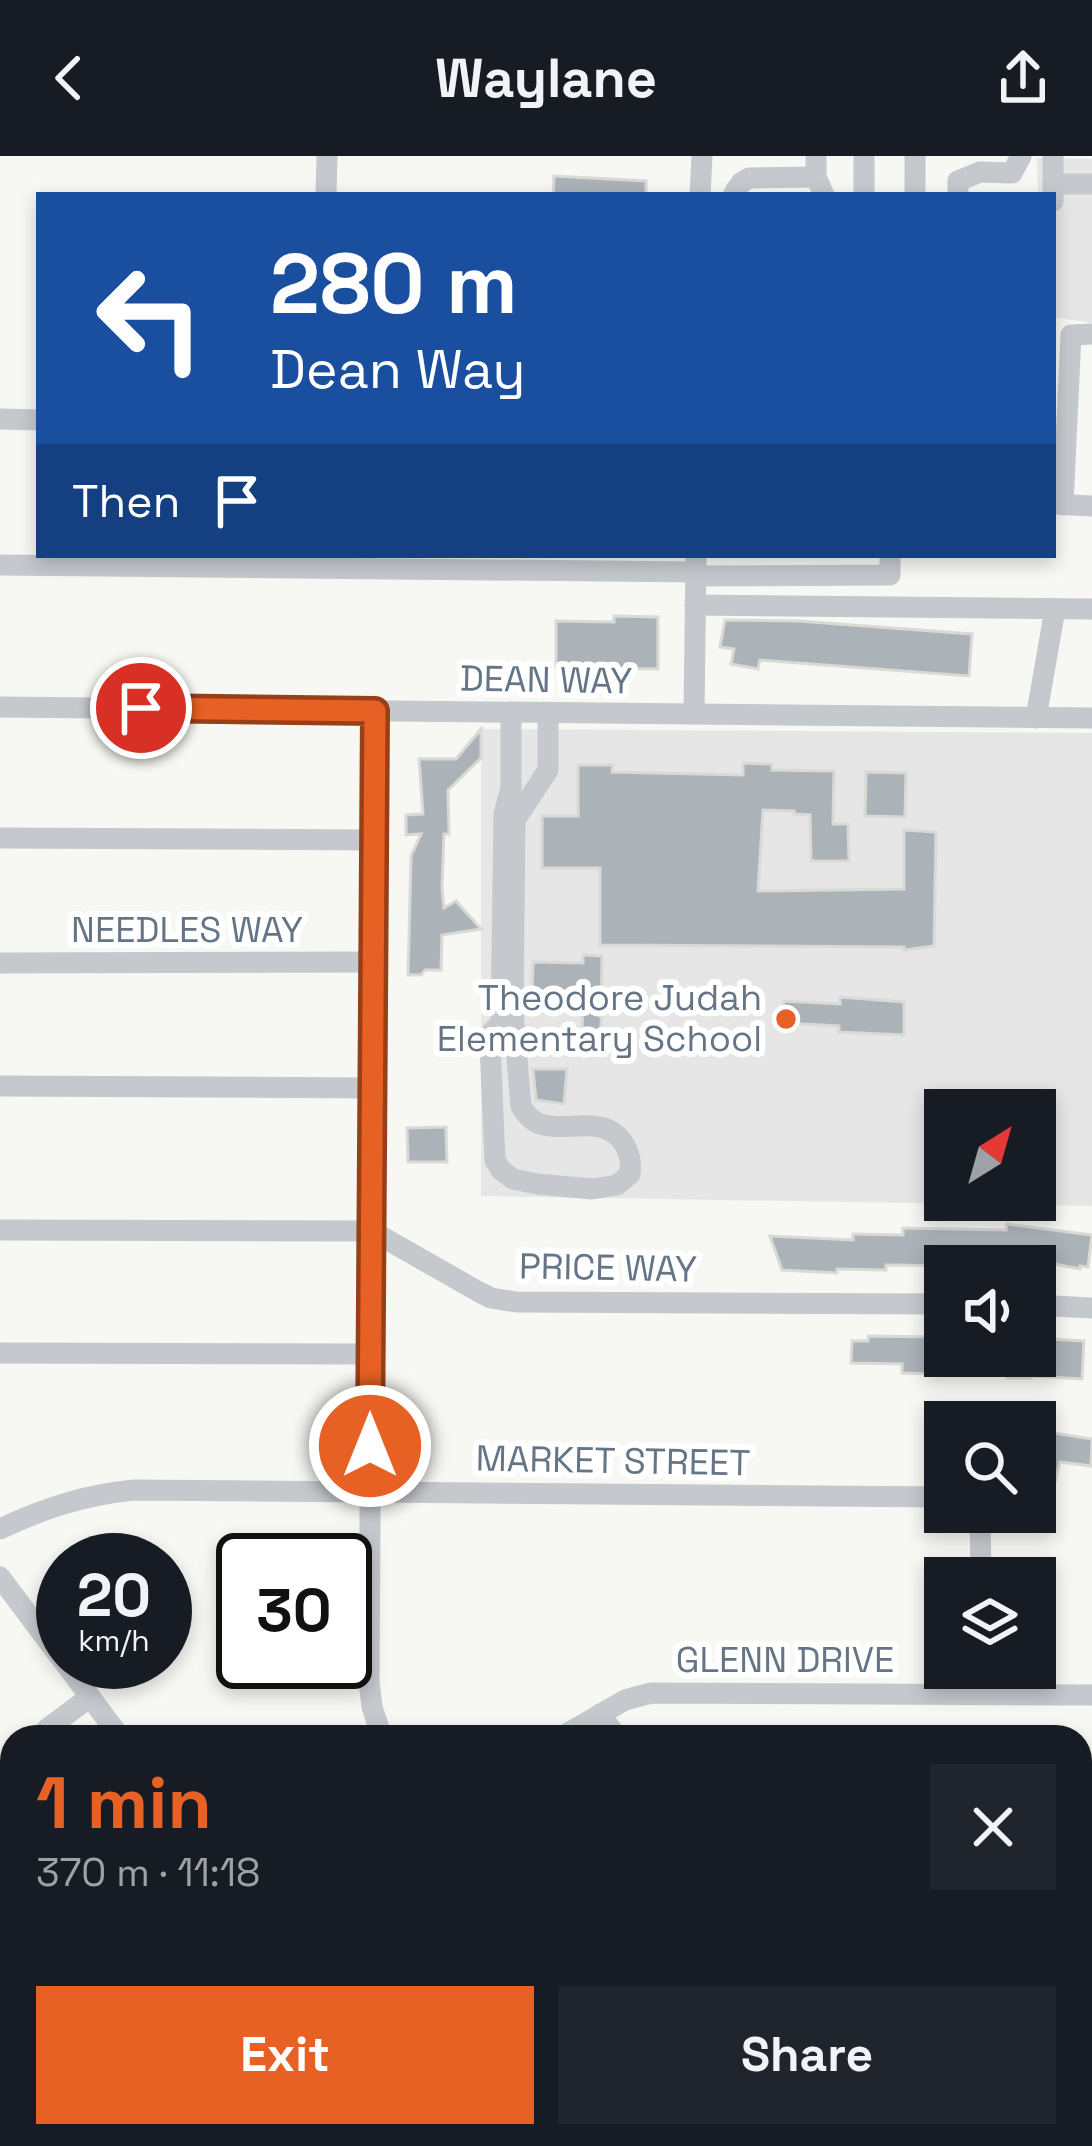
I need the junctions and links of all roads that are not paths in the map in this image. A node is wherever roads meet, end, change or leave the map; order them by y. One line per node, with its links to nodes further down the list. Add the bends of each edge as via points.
1 (327, 156): 10 (street)
2 (702, 156): 11 (street)
3 (864, 156): 13 (street)
4 (915, 156): 14 (street)
5 (1021, 156): 15 (street, via 1012,173 980,172 958,181)
6 (1053, 156): 16 (street)
7 (759, 167): 8 (street); 12 (street)
8 (818, 176)
9 (1092, 184): 16 (street)
10 (326, 192)
11 (700, 192)
12 (735, 192)
13 (864, 192)
14 (915, 192)
15 (958, 192)
16 (1053, 192)
17 (1092, 334): 20 (street, via 1071,335)
18 (0, 419): 19 (street)
19 (36, 420)
20 (1058, 504): 21 (street)
21 (1092, 506)
22 (890, 558): 25 (street, via 890,575)
23 (337, 562): 24 (street); 25 (street)
24 (0, 565)
25 (695, 568): 26 (street)
26 (695, 605): 27 (street); 33 (street)
27 (1055, 609): 28 (street); 34 (street)
28 (1092, 609)
29 (0, 707): 30 (street, DEAN WAY)
30 (375, 711): 31 (street, DEAN WAY); 37 (street)
31 (511, 712): 32 (street, DEAN WAY); 32 (street, via 501,1023 490,1045 495,1160 513,1179 592,1189 630,1174 629,1148 596,1126 546,1127 520,1106 515,820 548,770)
32 (548, 713): 33 (street, DEAN WAY)
33 (694, 714): 34 (street, DEAN WAY)
34 (1036, 718): 35 (street, DEAN WAY)
35 (1092, 718)
36 (0, 838): 37 (street)
37 (374, 840): 38 (street)
38 (373, 962): 39 (street, NEEDLES WAY); 41 (street)
39 (0, 963)
40 (0, 1086): 41 (street)
41 (373, 1088): 43 (street)
42 (0, 1230): 43 (street, PRICE WAY)
43 (372, 1231): 44 (street, PRICE WAY, via 504,1300); 48 (street)
44 (924, 1304)
45 (1056, 1306): 46 (street)
46 (1092, 1308)
47 (0, 1353): 48 (street)
48 (371, 1354): 49 (street)
49 (370, 1492): 50 (street, MARKET STREET); 51 (street, MARKET STREET, via 134,1490 74,1499); 62 (street, via 369,1682)
50 (924, 1497)
51 (0, 1529)
52 (0, 1577): 53 (street)
53 (36, 1626)
54 (84, 1689): 58 (street)
55 (981, 1689): 56 (street)
56 (981, 1694): 57 (street, GLENN DRIVE); 59 (street, GLENN DRIVE, via 664,1692)
57 (1092, 1695)
58 (90, 1697): 60 (street); 61 (street)
59 (600, 1714): 63 (street, GLENN DRIVE); 64 (street)
60 (54, 1725)
61 (111, 1725)
62 (378, 1725)
63 (581, 1725)
64 (608, 1725)

